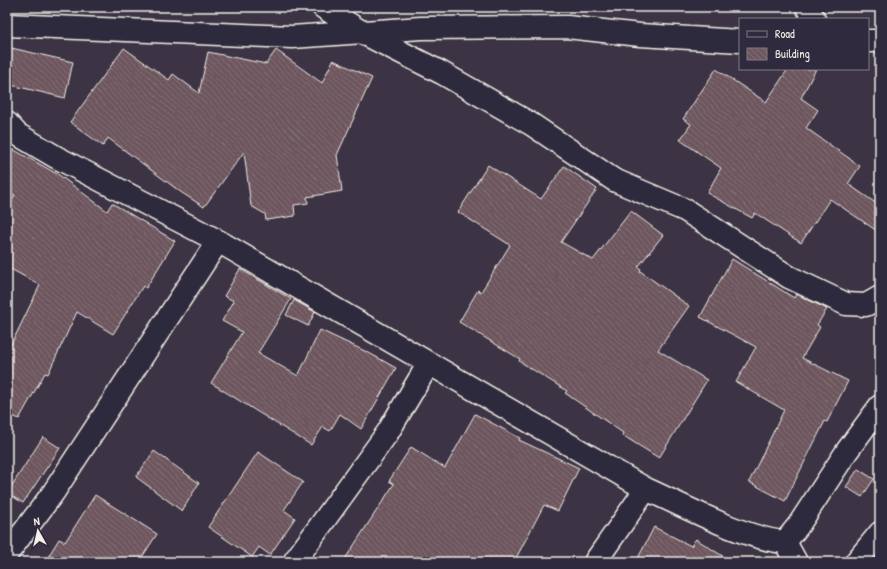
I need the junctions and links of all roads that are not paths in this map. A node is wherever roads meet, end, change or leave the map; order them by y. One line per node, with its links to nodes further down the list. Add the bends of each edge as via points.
1 (323, 7): 5 (street)
2 (807, 7): 3 (street)
3 (813, 18)
4 (7, 25): 5 (street, via 292,37)
5 (363, 33): 6 (street, via 421,28 567,27 640,35); 11 (street, via 442,73 531,124 614,180 685,210 789,277 846,304 866,305)
6 (739, 41)
7 (869, 41): 8 (street)
8 (880, 42)
9 (7, 123): 10 (street, via 17,134 56,157)
10 (218, 241): 12 (street); 17 (street, via 53,493)
11 (880, 297)
12 (429, 363): 14 (street); 18 (street, via 388,432)
13 (880, 406): 16 (street)
14 (646, 489): 16 (street, via 769,541); 19 (street)
15 (880, 533): 21 (street)
16 (785, 542): 20 (street)
17 (7, 554)
18 (294, 562)
19 (595, 562)
20 (796, 562)
21 (856, 562)

